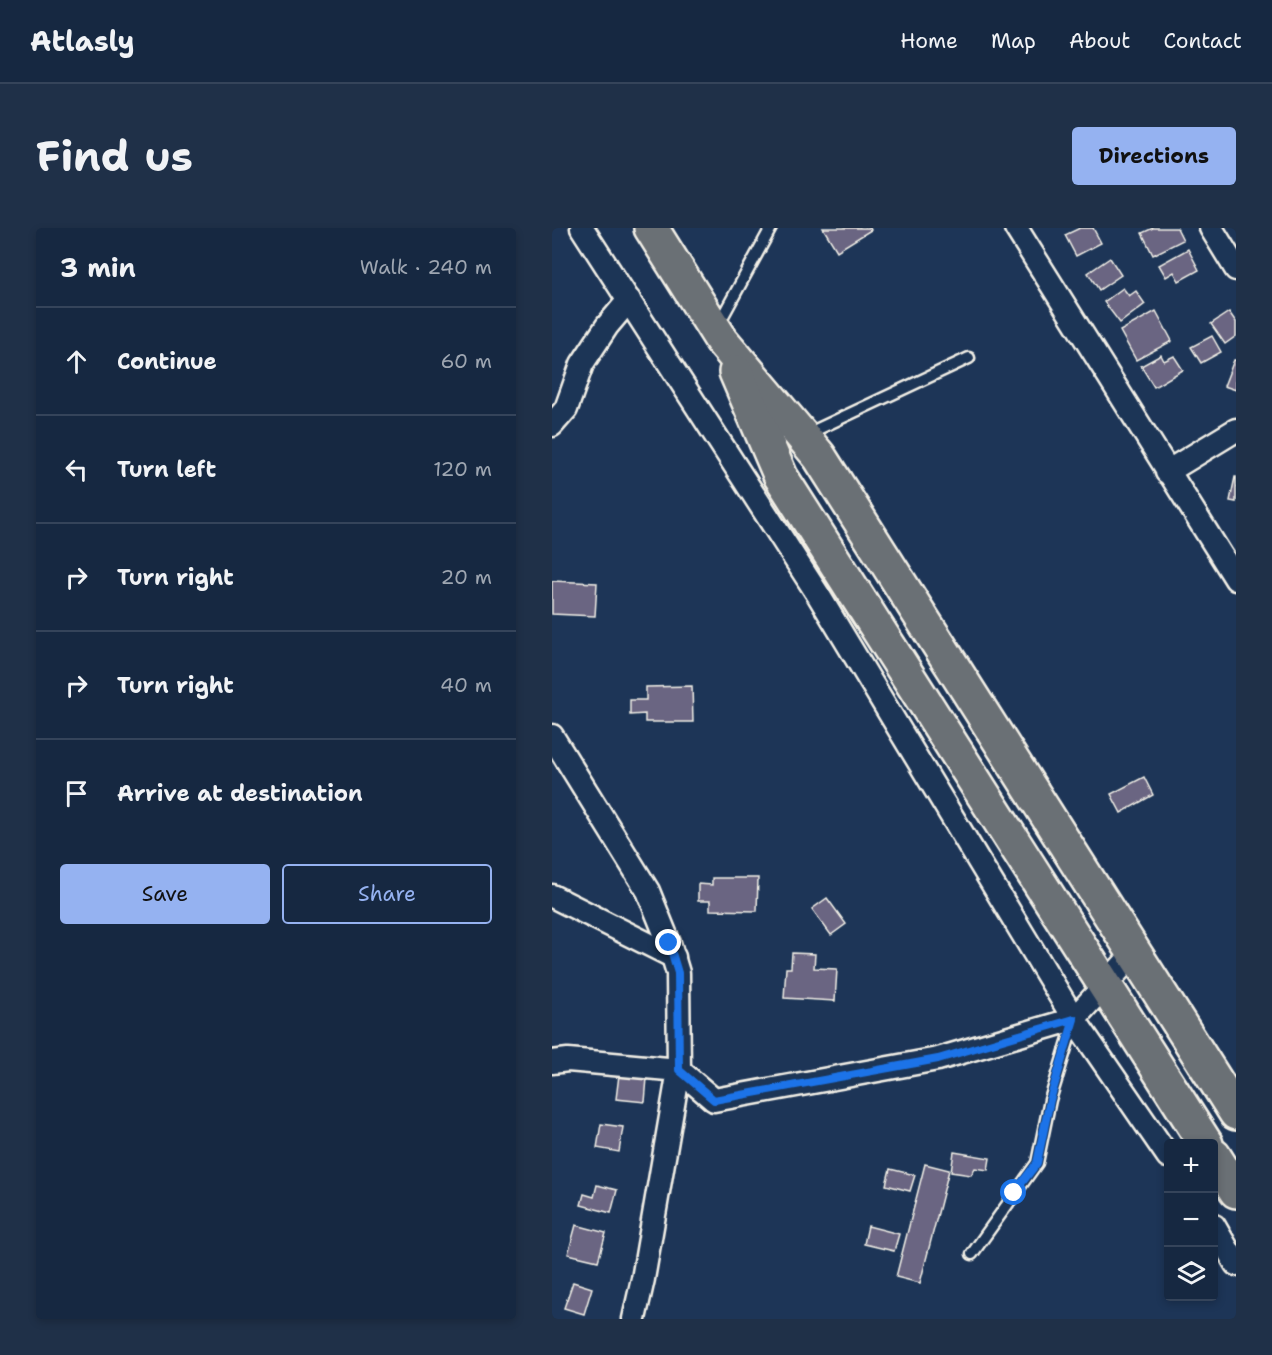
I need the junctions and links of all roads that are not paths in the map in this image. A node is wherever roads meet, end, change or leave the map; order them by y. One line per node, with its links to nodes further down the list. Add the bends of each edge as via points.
1 (582, 228): 7 (street)
2 (651, 228): 8 (highway)
3 (771, 228): 8 (lane)
4 (1016, 228): 13 (street)
5 (1212, 228): 6 (street)
6 (1236, 269)
7 (629, 300): 10 (street, via 582,364 566,409); 20 (street, via 819,596)
8 (719, 335): 12 (highway); 19 (highway, via 781,477)
9 (969, 358): 12 (lane)
10 (552, 425)
11 (1236, 430): 13 (street)
12 (802, 436): 17 (highway)
13 (1167, 472): 14 (street)
14 (1236, 579)
15 (552, 736): 18 (street, via 648,891)
16 (552, 896): 18 (street)
17 (1134, 953): 19 (street); 23 (highway)
18 (674, 957): 22 (street, via 678,973)
19 (1106, 987): 20 (street); 24 (highway)
20 (1074, 1019): 22 (street, via 938,1059 714,1100); 25 (street); 29 (lane, via 1050,1100 1037,1163)
21 (552, 1062): 22 (street, via 568,1060)
22 (679, 1070): 31 (street)
23 (1236, 1113)
24 (1203, 1139)
25 (1164, 1150)
26 (1218, 1162): 27 (highway)
27 (1236, 1191)
28 (1218, 1233): 30 (street)
29 (972, 1254)
30 (1236, 1264)
31 (634, 1319)

